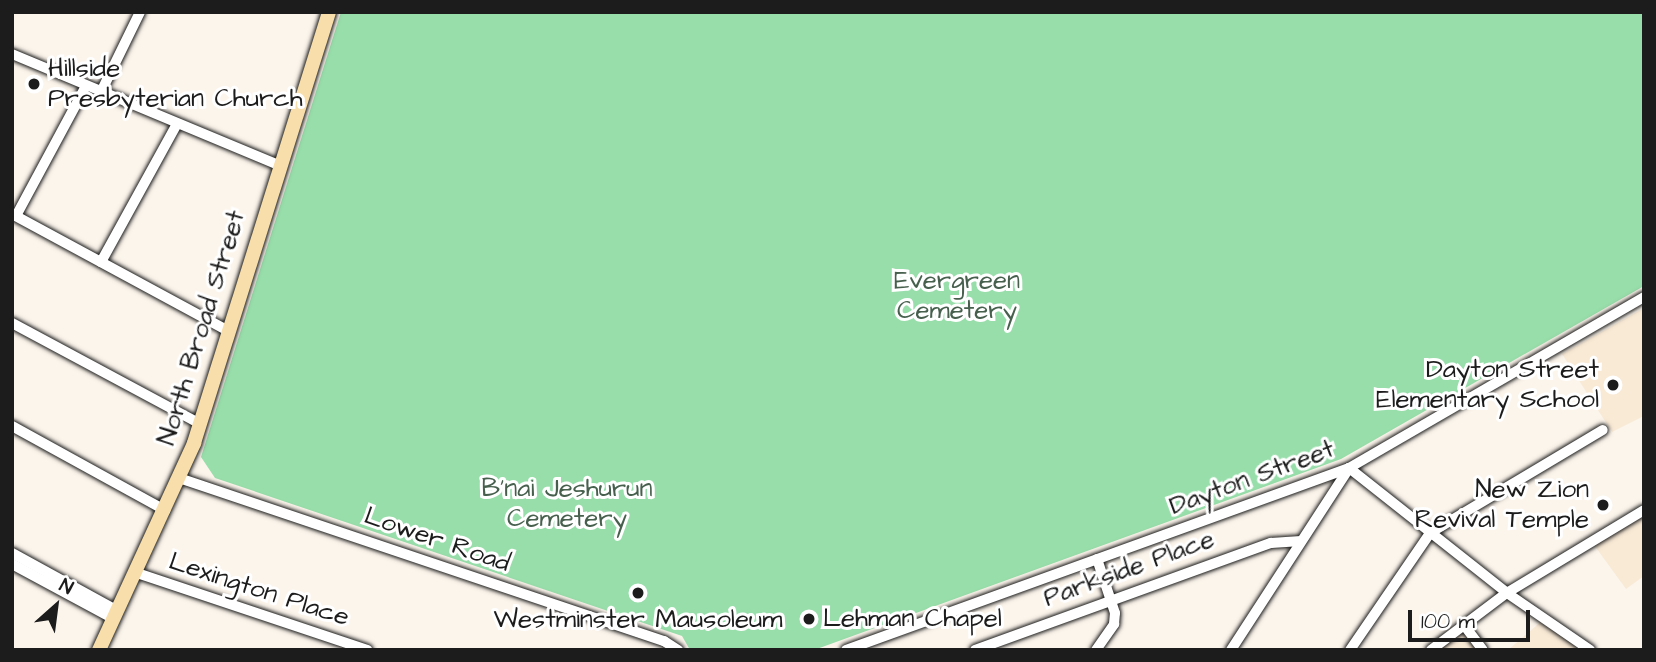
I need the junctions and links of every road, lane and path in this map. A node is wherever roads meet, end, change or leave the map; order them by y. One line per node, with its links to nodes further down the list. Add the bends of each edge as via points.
1 (140, 12): 5 (street)
2 (329, 12): 7 (main road, North Broad Street)
3 (12, 54): 4 (street)
4 (86, 86): 5 (street); 8 (street)
5 (102, 92): 6 (street)
6 (177, 124): 7 (street); 9 (street)
7 (279, 165): 12 (main road, North Broad Street)
8 (14, 215): 9 (street)
9 (101, 262): 12 (street)
10 (1644, 297): 16 (street, Dayton Street)
11 (12, 323): 13 (street)
12 (228, 331): 13 (main road, North Broad Street)
13 (200, 424): 17 (main road, North Broad Street)
14 (12, 426): 18 (street)
15 (1602, 430): 20 (street)
16 (1349, 468): 20 (street); 21 (street); 23 (street, Dayton Street)
17 (180, 478): 18 (main road, North Broad Street); 34 (street, Lower Road, via 664,641)
18 (165, 510): 25 (main road, North Broad Street)
19 (1644, 510): 27 (street)
20 (1430, 533): 27 (street); 38 (street)
21 (1301, 541): 28 (street, Parkside Place, via 1271,543); 37 (street)
22 (12, 553): 26 (street)
23 (1097, 559): 28 (street); 31 (street, Dayton Street)
24 (12, 564): 26 (street)
25 (137, 573): 29 (main road, North Broad Street); 33 (street, Lexington Place)
26 (55, 581): 29 (street)
27 (1507, 593): 30 (street); 41 (street)
28 (1110, 599): 35 (street, Parkside Place); 36 (street, via 1114,624)
29 (116, 615): 32 (main road, North Broad Street)
30 (1464, 625): 39 (street); 40 (street)
31 (848, 649)
32 (99, 650)
33 (367, 650)
34 (678, 650)
35 (975, 650)
36 (1096, 650)
37 (1231, 650)
38 (1350, 650)
39 (1431, 650)
40 (1483, 650)
41 (1590, 650)

